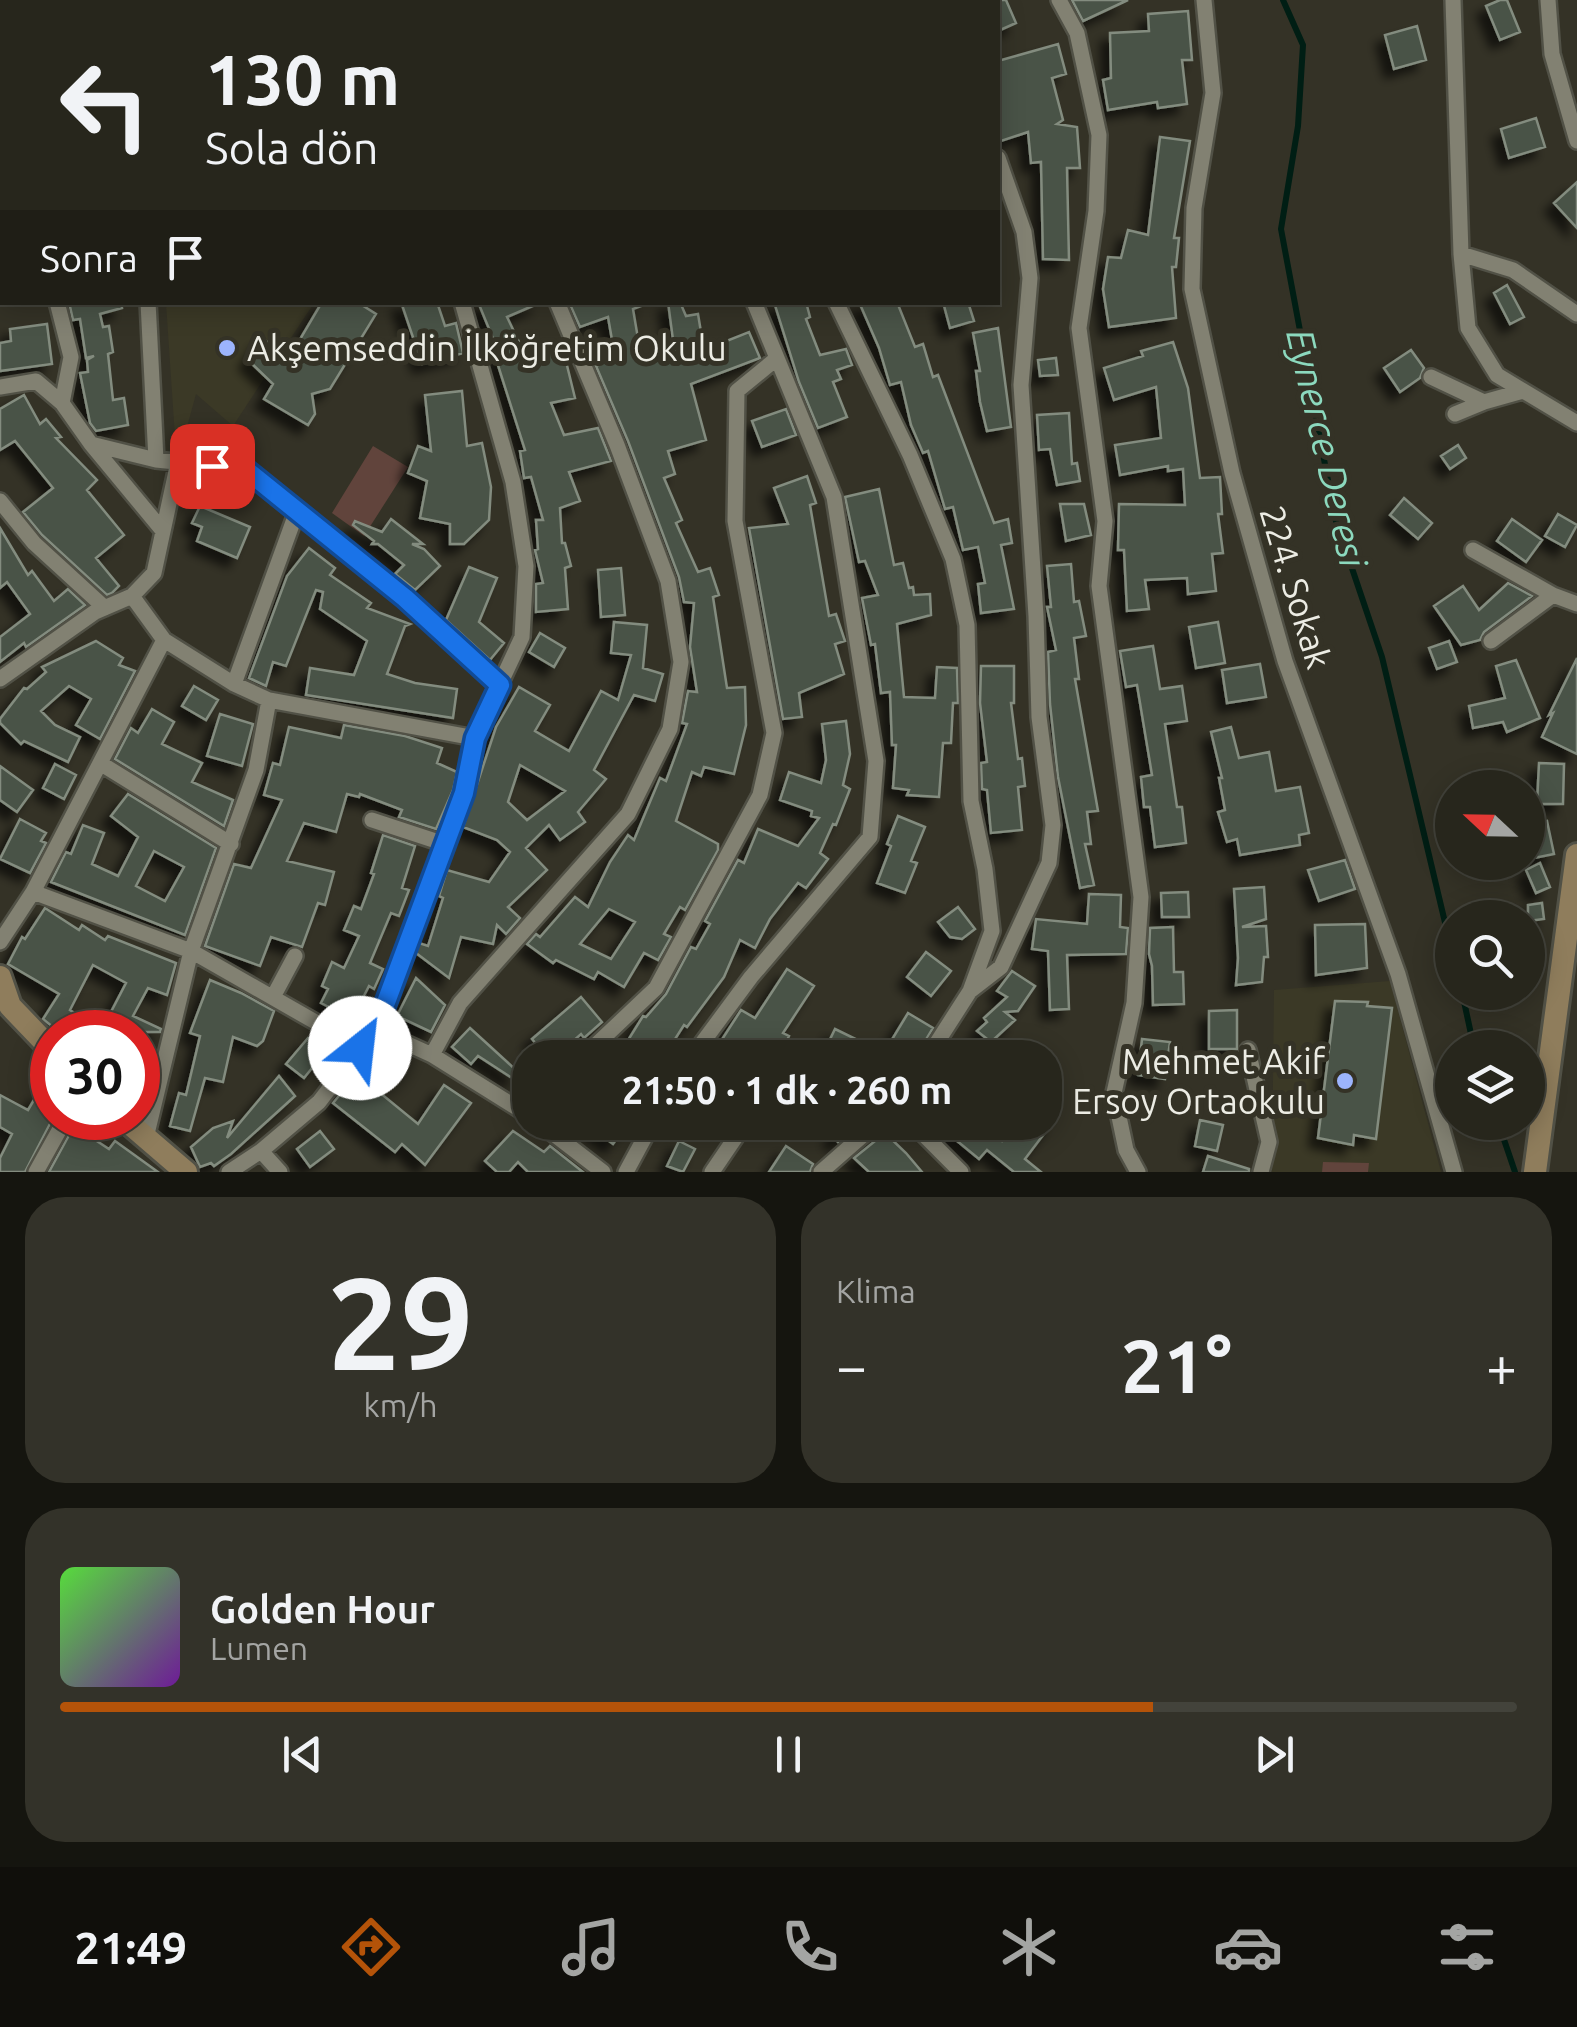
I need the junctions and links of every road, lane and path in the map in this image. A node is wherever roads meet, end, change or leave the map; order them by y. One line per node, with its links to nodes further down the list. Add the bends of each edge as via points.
1 (1059, 0): 82 (street, via 1077,33 1099,135 1079,328 1105,521 1099,586 1141,897 1134,1003 1114,1093 1126,1150)
2 (1204, 0): 84 (street, 224. Sokak, via 1213,93 1194,208 1192,289 1232,473 1285,661 1398,974)
3 (1452, 0): 7 (street)
4 (1548, 0): 5 (street, via 1552,54)
5 (1577, 141)
6 (1000, 164): 52 (street, via 1024,232 1030,278 1022,385 1039,717 1052,824 1048,863 1001,967)
7 (1461, 254): 14 (street, via 1513,270); 18 (street, via 1468,328 1497,375)
8 (58, 305): 20 (street, via 71,358)
9 (148, 305): 24 (street)
10 (463, 305): 38 (street, via 513,482 526,566 522,637)
11 (558, 305): 62 (street, via 668,581 681,662 670,729 628,814 460,1003)
12 (755, 305): 15 (street)
13 (837, 305): 52 (street, via 953,559 967,624 971,801 992,931)
14 (1577, 314)
15 (776, 359): 57 (street, via 737,391 735,521 774,734 760,795 656,988); 58 (street, via 834,497 876,760 870,837)
16 (1432, 378): 19 (street)
17 (0, 387): 20 (street, via 36,381)
18 (1523, 391): 19 (street); 22 (street)
19 (1484, 402): 21 (street)
20 (62, 403): 23 (street)
21 (1454, 414)
22 (1577, 424)
23 (91, 444): 24 (street); 28 (street)
24 (156, 460): 25 (street)
25 (178, 462): 27 (street, via 245,469); 28 (street)
26 (0, 501): 33 (street)
27 (297, 511): 37 (street); 38 (street)
28 (163, 531): 30 (street, via 154,573)
29 (1473, 550): 31 (street)
30 (132, 596): 33 (street); 34 (street)
31 (1553, 596): 32 (street); 35 (street)
32 (1577, 604)
33 (104, 608): 36 (street)
34 (164, 640): 37 (street); 41 (street)
35 (1492, 641)
36 (0, 679)
37 (234, 684): 39 (street)
38 (500, 685): 40 (street)
39 (269, 700): 40 (street); 43 (street, via 256,770)
40 (475, 738): 44 (street)
41 (100, 763): 43 (street); 46 (street)
42 (372, 820): 44 (street)
43 (231, 844): 48 (street)
44 (445, 844): 55 (street)
45 (1577, 854): 51 (main road)
46 (33, 892): 47 (street); 48 (street)
47 (0, 942)
48 (192, 951): 53 (street); 63 (street)
49 (294, 956): 53 (street)
50 (0, 977): 54 (main road)
51 (1569, 978): 85 (main road)
52 (970, 991): 59 (street)
53 (274, 997): 60 (street)
54 (5, 1014): 56 (main road)
55 (376, 1029): 60 (street); 62 (street)
56 (30, 1033)
57 (601, 1040)
58 (704, 1040)
59 (939, 1040)
60 (360, 1048): 72 (street, via 320,1102)
61 (1248, 1050): 83 (street, via 1269,1142)
62 (432, 1055): 64 (street)
63 (160, 1081)
64 (512, 1102)
65 (54, 1140): 73 (street)
66 (148, 1140): 74 (main road)
67 (561, 1140): 77 (street)
68 (643, 1140): 78 (street)
69 (734, 1140): 79 (street)
70 (857, 1140): 80 (street)
71 (929, 1140): 81 (street)
72 (261, 1151): 75 (street); 76 (street)
73 (36, 1172)
74 (186, 1172)
75 (228, 1172)
76 (280, 1172)
77 (603, 1172)
78 (626, 1172)
79 (712, 1172)
80 (821, 1172)
81 (961, 1172)
82 (1138, 1172)
83 (1261, 1172)
84 (1454, 1172)
85 (1534, 1172)

